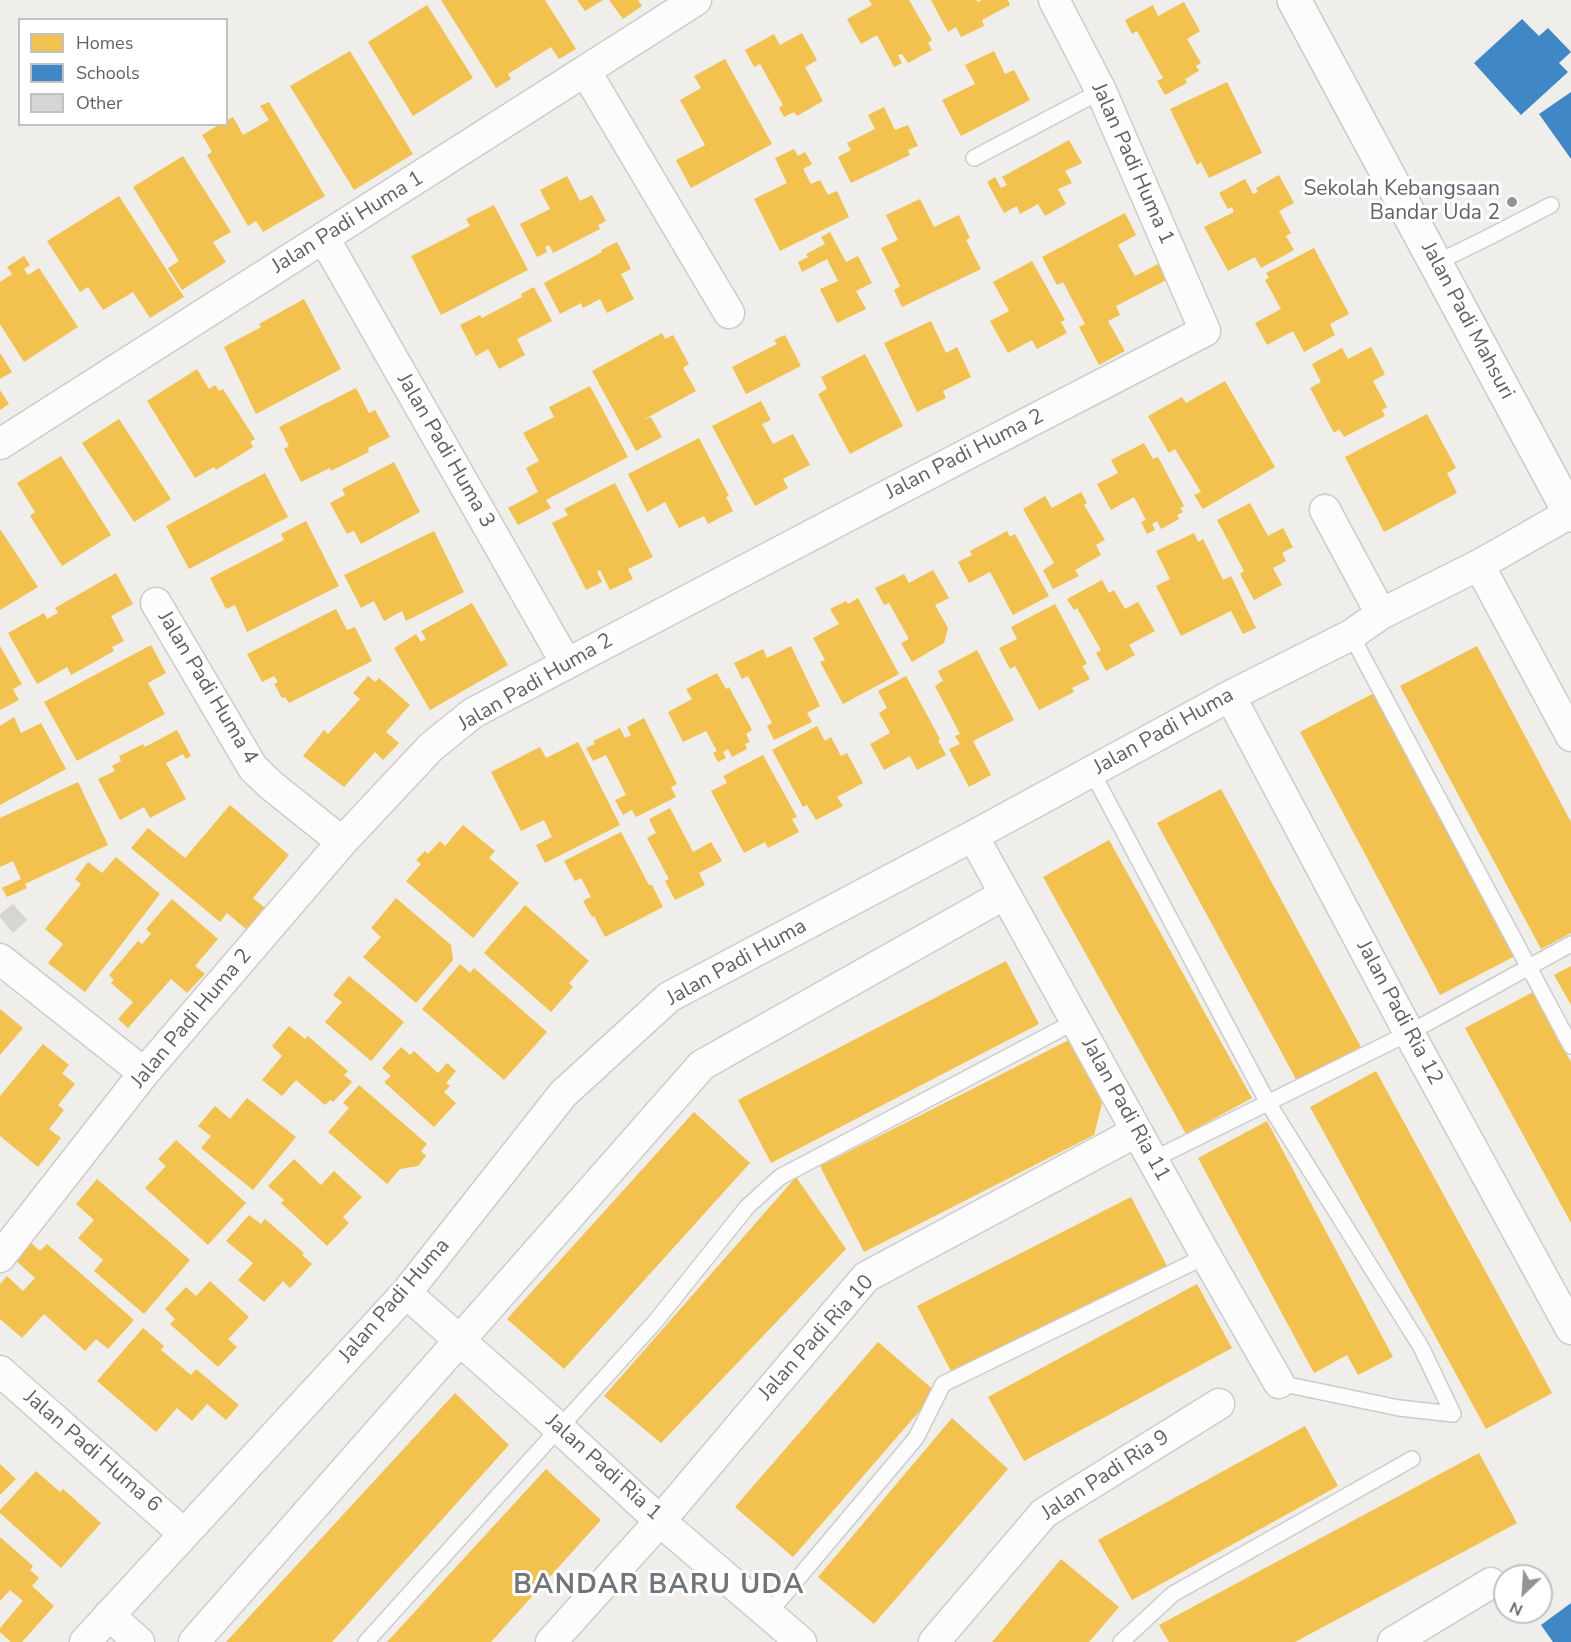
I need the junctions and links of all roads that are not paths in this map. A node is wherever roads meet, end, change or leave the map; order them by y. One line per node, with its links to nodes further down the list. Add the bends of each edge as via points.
1 (696, 0): 4 (street, Jalan Padi Huma 1)
2 (1054, 0): 5 (street, Jalan Padi Huma 1)
3 (1294, 0): 9 (main road, Jalan Padi Mahsuri)
4 (586, 72): 8 (street, Jalan Padi Huma 1); 10 (street)
5 (1101, 92): 6 (lane); 11 (street, Jalan Padi Huma 1)
6 (974, 158)
7 (1551, 205): 9 (lane)
8 (324, 238): 12 (street, Jalan Padi Huma 1); 19 (street, Jalan Padi Huma 3)
9 (1436, 263): 14 (main road, Jalan Padi Mahsuri)
10 (729, 313)
11 (1205, 331): 19 (street, Jalan Padi Huma 2)
12 (0, 444)
13 (1325, 510): 17 (street)
14 (1570, 514): 15 (street, Jalan Padi Huma)
15 (1479, 564): 17 (street, Jalan Padi Huma); 21 (street)
16 (156, 603): 24 (street, Jalan Padi Huma 4, via 253,768)
17 (1382, 614): 18 (street, Jalan Padi Huma)
18 (1351, 634): 20 (street, Jalan Padi Huma); 28 (lane)
19 (566, 663): 24 (street, Jalan Padi Huma 2, via 473,713 431,747)
20 (1230, 696): 22 (street, Jalan Padi Huma); 30 (street, Jalan Padi Ria 12)
21 (1571, 736)
22 (1092, 772): 23 (street, Jalan Padi Huma); 33 (lane)
23 (973, 836): 25 (street, Jalan Padi Ria 11); 38 (street, Jalan Padi Huma, via 669,997 563,1094)
24 (342, 842): 32 (street, Jalan Padi Huma 2)
25 (1005, 894): 29 (street, Jalan Padi Ria 11); 40 (street, via 702,1065)
26 (1571, 944): 28 (lane)
27 (0, 959): 32 (street)
28 (1528, 967): 30 (lane); 31 (lane)
29 (1076, 1021): 34 (street, Jalan Padi Ria 11); 44 (lane, via 780,1177 747,1207 655,1322)
30 (1409, 1033): 33 (lane); 39 (street, Jalan Padi Ria 12)
31 (1571, 1046)
32 (144, 1073): 36 (street, Jalan Padi Huma 2)
33 (1268, 1103): 35 (lane); 42 (lane, via 1421,1347 1453,1413 1399,1408)
34 (1136, 1132): 35 (street, Jalan Padi Ria 11); 46 (street, Jalan Padi Ria 10, via 866,1277)
35 (1152, 1160): 37 (street, Jalan Padi Ria 11)
36 (0, 1257)
37 (1206, 1257): 42 (street, Jalan Padi Ria 11); 49 (lane, via 943,1384 916,1438)
38 (406, 1293): 40 (street, Jalan Padi Ria 1); 47 (street, Jalan Padi Huma)
39 (1571, 1329)
40 (460, 1341): 44 (street, Jalan Padi Ria 1); 53 (street)
41 (0, 1371): 47 (street, Jalan Padi Huma 6)
42 (1279, 1383)
43 (1219, 1404): 57 (street, Jalan Padi Ria 9, via 1044,1513)
44 (559, 1428): 46 (street, Jalan Padi Ria 1); 54 (lane)
45 (1412, 1459): 58 (lane, via 1173,1593)
46 (660, 1521): 49 (street, Jalan Padi Ria 1); 55 (street, Jalan Padi Ria 10)
47 (183, 1533): 50 (street, Jalan Padi Huma)
48 (1491, 1583): 59 (street)
49 (768, 1614): 56 (street, Jalan Padi Ria 1)
50 (109, 1615): 51 (street, Jalan Padi Huma); 52 (street)
51 (85, 1642)
52 (139, 1642)
53 (194, 1642)
54 (366, 1642)
55 (550, 1642)
56 (801, 1642)
57 (933, 1642)
58 (1121, 1642)
59 (1393, 1642)

